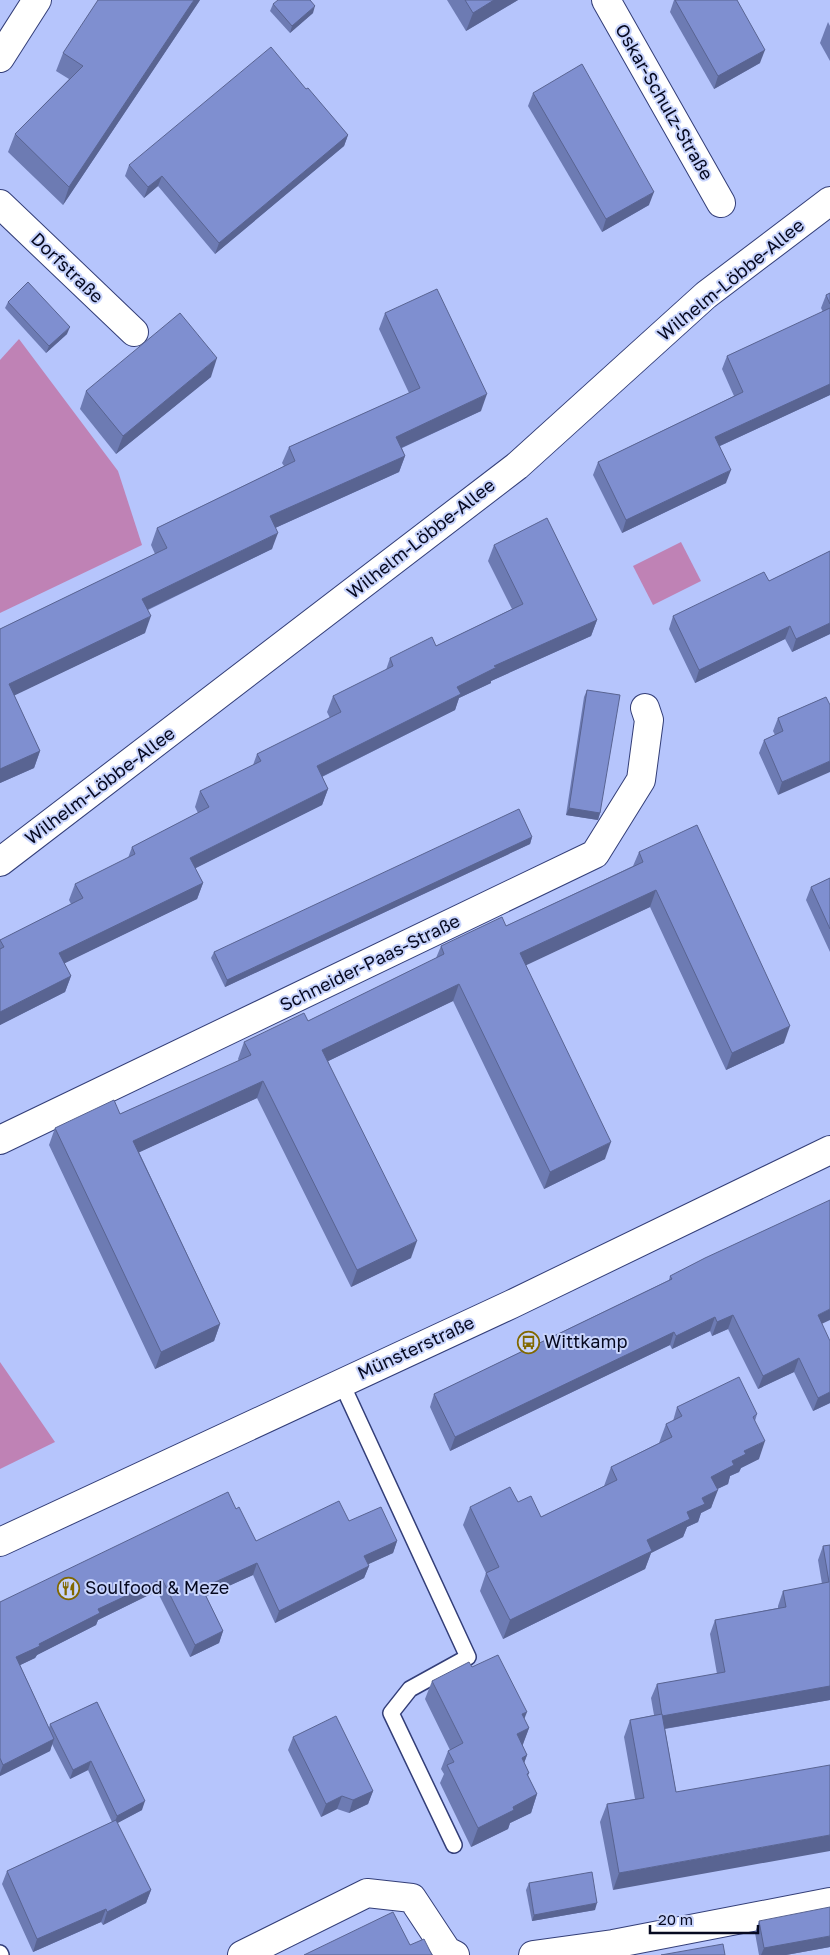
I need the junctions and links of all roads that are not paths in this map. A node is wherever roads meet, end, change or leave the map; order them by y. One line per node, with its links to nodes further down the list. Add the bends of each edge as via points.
1 (37, 0): 3 (street)
2 (606, 0): 5 (street, Oskar-Schulz-Straße)
3 (0, 58)
4 (830, 201): 9 (street, Wilhelm-Löbbe-Allee, via 706,295 517,466)
5 (721, 203)
6 (0, 204): 7 (street, Dorfstraße)
7 (134, 332)
8 (646, 708): 10 (street, Schneider-Paas-Straße, via 649,720 641,780 595,854)
9 (0, 862)
10 (0, 1140)
11 (830, 1150): 12 (street, Münsterstraße, via 512,1304)
12 (341, 1382): 13 (street, Münsterstraße); 14 (lane, via 468,1657 410,1689 391,1713)
13 (0, 1542)
14 (454, 1845)
15 (830, 1902): 16 (street)
16 (614, 1950): 19 (street)
17 (242, 1955): 18 (street, via 367,1893 412,1898 447,1951)
18 (454, 1955)
19 (533, 1955)

